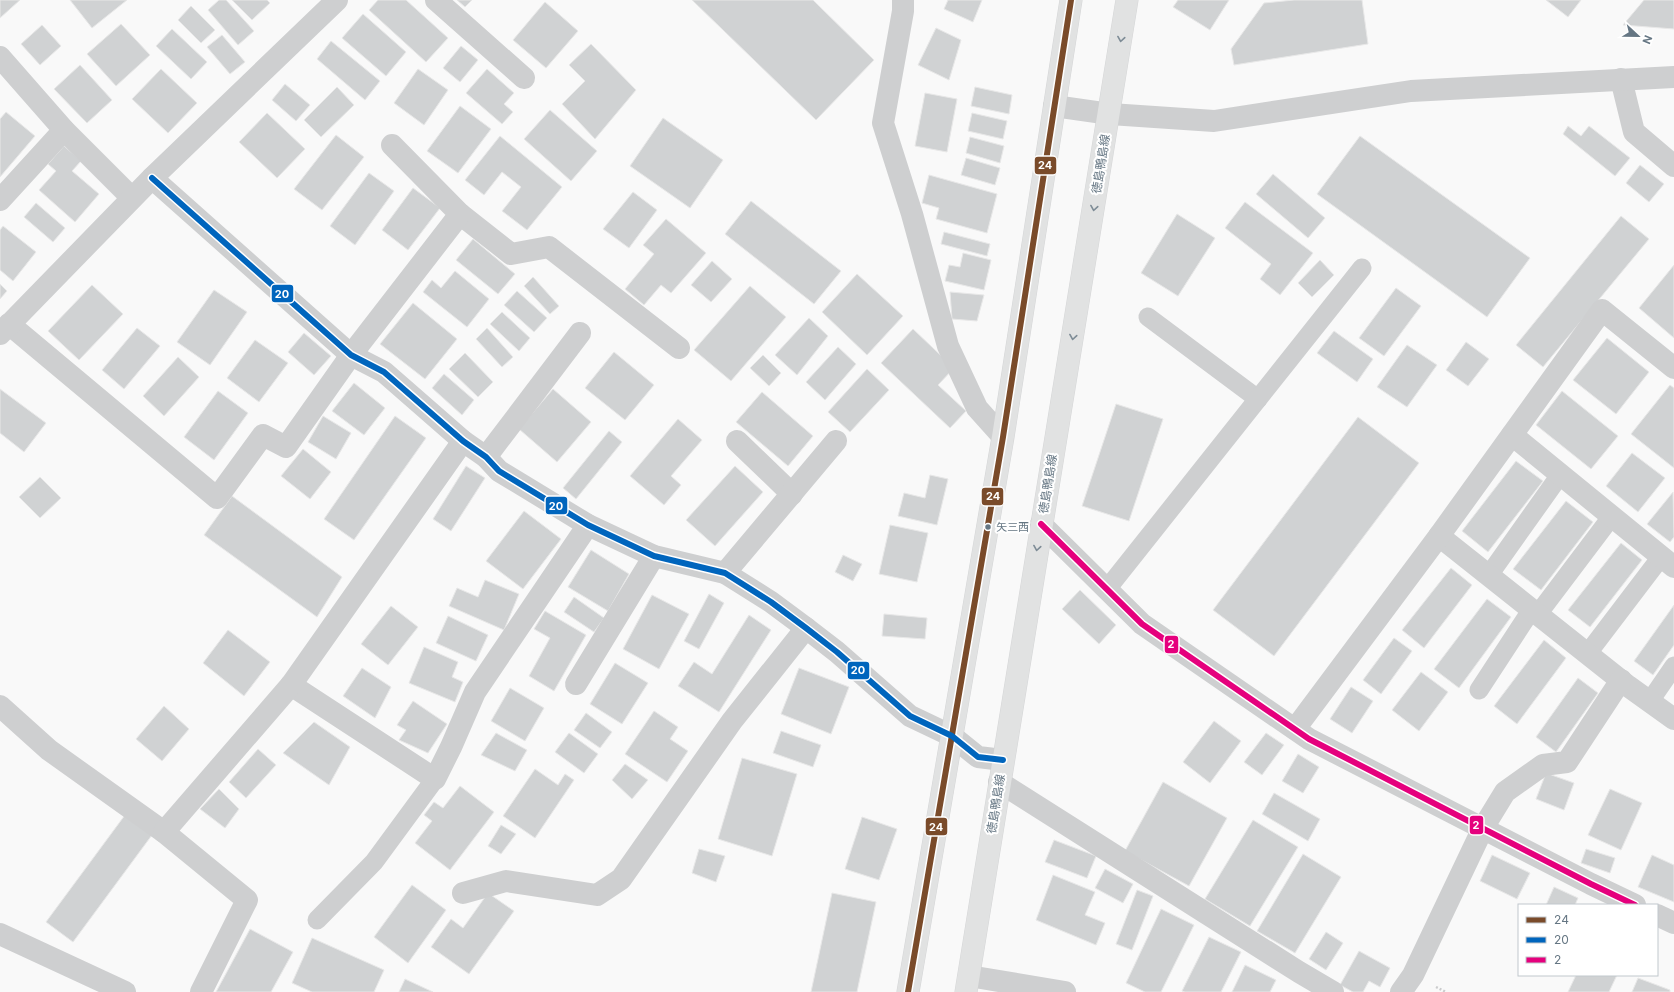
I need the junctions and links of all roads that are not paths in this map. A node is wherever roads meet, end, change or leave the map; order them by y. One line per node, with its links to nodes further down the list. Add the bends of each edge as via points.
1 (337, 0): 15 (street)
2 (436, 0): 8 (street)
3 (903, 0): 28 (street, via 883,123 912,214 948,346 977,408)
4 (1071, 0): 10 (main road)
5 (1127, 0): 11 (main road, 徳島鴨島線, one-way to 11)
6 (0, 57): 12 (street)
7 (1674, 77): 9 (street)
8 (524, 78)
9 (1621, 79): 11 (street, via 1412,91 1214,121); 14 (street, via 1634,132)
10 (1054, 106): 11 (street); 28 (main road)
11 (1110, 114): 36 (main road, 徳島鴨島線, one-way to 36)
12 (64, 130): 16 (street); 17 (street)
13 (392, 145): 18 (street)
14 (1674, 166)
15 (152, 178): 16 (street); 24 (street)
16 (132, 198): 21 (street)
17 (0, 200)
18 (460, 214): 23 (street, via 511,254 549,247); 24 (street)
19 (1362, 268): 26 (lane)
20 (1148, 316): 26 (lane)
21 (5, 329): 24 (street, via 217,498 263,435 286,447)
22 (580, 333): 32 (street)
23 (679, 348)
24 (351, 355): 29 (street, via 384,372)
25 (1674, 368): 27 (street, via 1602,310)
26 (1258, 399): 43 (lane)
27 (1512, 435): 33 (street); 38 (street)
28 (1003, 438): 56 (main road)
29 (463, 441): 32 (street); 50 (street)
30 (737, 441): 34 (street)
31 (836, 441): 34 (street)
32 (486, 457): 37 (street, via 499,471)
33 (1560, 475): 35 (street); 42 (lane)
34 (792, 494): 41 (street)
35 (1612, 516): 40 (street); 44 (lane)
36 (1041, 524): 43 (street); 57 (main road, 徳島鴨島線, one-way to 57)
37 (588, 525): 39 (street); 58 (street, via 474,692)
38 (1439, 536): 42 (street); 55 (street)
39 (654, 556): 41 (street); 49 (street)
40 (1668, 562): 46 (lane)
41 (725, 573): 45 (street)
42 (1489, 575): 44 (street)
43 (1107, 589): 55 (street, via 1142,624)
44 (1535, 612): 46 (street); 51 (lane)
45 (806, 628): 56 (street, via 910,716); 62 (street, via 732,720 621,879 597,895 506,881)
46 (1588, 653): 48 (street)
47 (1674, 666): 52 (lane)
48 (1621, 680): 52 (street); 60 (street, via 1567,762 1543,765 1505,792)
49 (576, 684)
50 (291, 685): 58 (street); 61 (street)
51 (1479, 690)
52 (1650, 701): 54 (street)
53 (0, 706): 61 (street, via 49,750)
54 (1674, 719)
55 (1295, 729): 60 (street)
56 (952, 736): 57 (street, via 978,757); 71 (main road)
57 (1003, 760): 59 (main road, 徳島鴨島線)
58 (435, 779): 65 (lane, via 374,862)
59 (999, 782): 68 (main road, 徳島鴨島線); 73 (street)
60 (1483, 828): 63 (street); 74 (street, via 1413,975)
61 (164, 832): 70 (street, via 246,900)
62 (463, 893)
63 (1633, 904)
64 (1658, 915): 66 (street)
65 (317, 920)
66 (1674, 923)
67 (0, 934): 69 (street)
68 (967, 984): 72 (street)
69 (125, 992)
70 (201, 992)
71 (908, 992)
72 (1066, 992)
73 (1333, 992)
74 (1401, 992)

